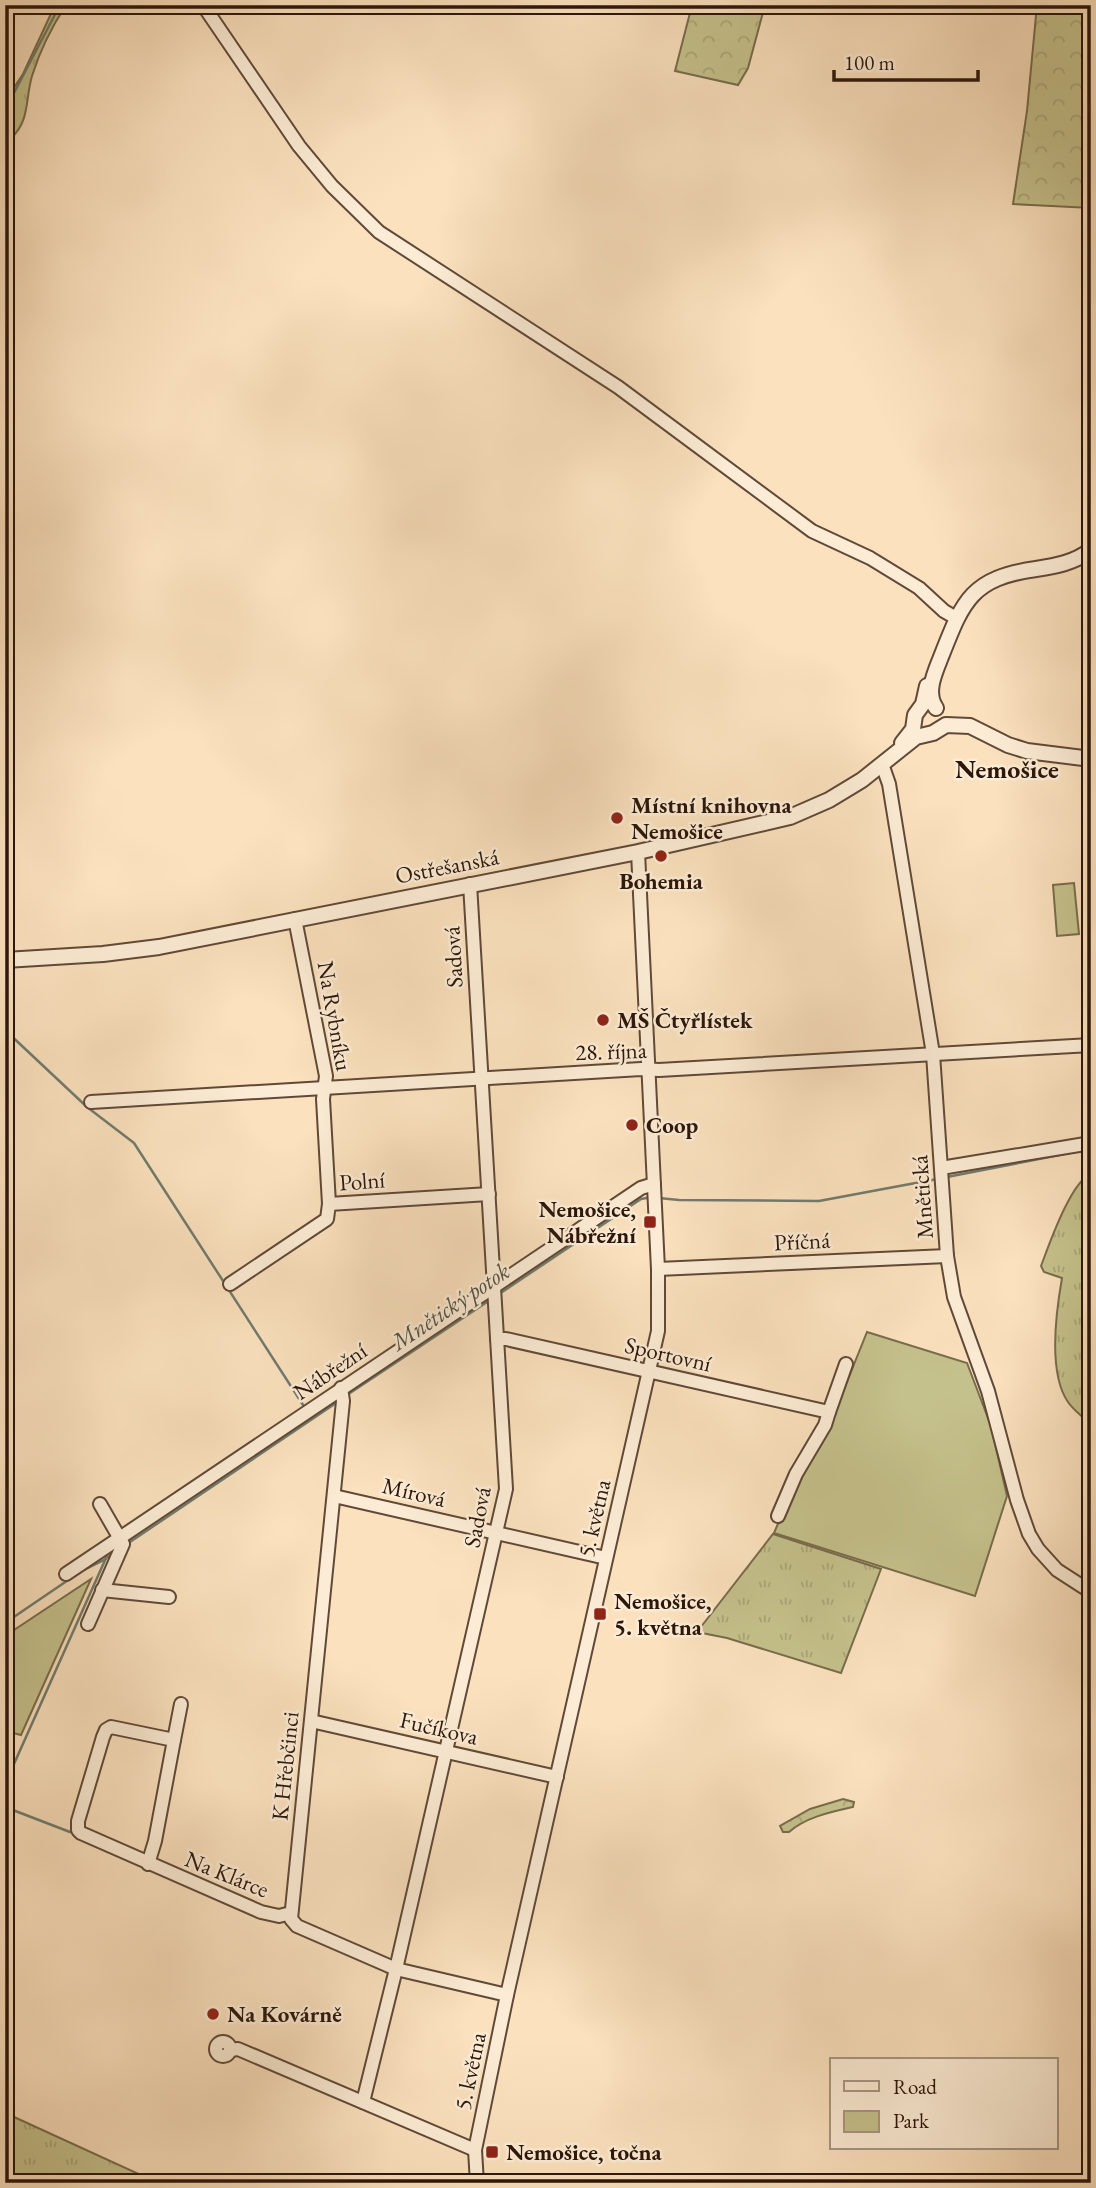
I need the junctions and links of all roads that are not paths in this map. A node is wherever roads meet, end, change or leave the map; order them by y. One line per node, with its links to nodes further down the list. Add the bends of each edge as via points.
1 (203, 5): 3 (street, via 299,146 332,187 379,232 627,394 812,531 870,558)
2 (1091, 550): 3 (street, via 1059,565 992,580 971,594)
3 (956, 618): 4 (street)
4 (936, 669): 5 (street, via 931,693); 6 (street)
5 (937, 709): 6 (street, via 926,706); 7 (street, via 942,718); 8 (street)
6 (916, 715): 7 (street, via 919,730); 10 (street, via 911,732)
7 (934, 732): 8 (street, via 951,724); 10 (street, via 912,740)
8 (984, 732): 9 (street, via 1027,751)
9 (1091, 759)
10 (886, 761): 11 (street, Ostřešanská, via 846,790 802,813); 16 (street, Mnětická)
11 (638, 852): 12 (street, Ostřešanská); 17 (street, 5. května)
12 (470, 884): 13 (street, Ostřešanská); 18 (street, Sadová)
13 (296, 919): 14 (street, Ostřešanská, via 141,950); 19 (street, Na Rybníku)
14 (5, 960)
15 (1091, 1045): 16 (street, 28. října)
16 (933, 1054): 17 (street, 28. října); 22 (street, Mnětická)
17 (649, 1069): 18 (street, 28. října); 23 (street, 5. května)
18 (482, 1078): 19 (street, 28. října); 24 (street, Sadová)
19 (326, 1088): 20 (street, 28. října); 25 (street, Na Rybníku)
20 (92, 1102)
21 (1091, 1143): 22 (street)
22 (941, 1168): 26 (street, Mnětická)
23 (654, 1186): 27 (street, 5. května); 29 (street, Nábřežní, via 640,1188)
24 (489, 1194): 25 (street, Polní); 29 (street, Sadová)
25 (329, 1204): 28 (street, Polní, via 327,1219)
26 (947, 1256): 27 (street, Příčná); 43 (street, Mnětická, via 958,1309 988,1391 1030,1534 1057,1570)
27 (658, 1269): 32 (street, 5. května, via 659,1316)
28 (230, 1284)
29 (495, 1293): 30 (street, Sadová); 33 (street, Nábřežní)
30 (497, 1339): 32 (street, Sportovní); 38 (street, Sadová, via 506,1489)
31 (846, 1364): 34 (street)
32 (649, 1371): 34 (street, Sportovní); 40 (street, 5. května)
33 (343, 1394): 35 (street, K Hřebčinci); 39 (street, Nábřežní, via 307,1412)
34 (829, 1412): 37 (street)
35 (334, 1496): 38 (street, Mírová); 47 (street, K Hřebčinci)
36 (100, 1504): 39 (street)
37 (778, 1516)
38 (497, 1532): 40 (street, Mírová); 49 (street, Sadová)
39 (121, 1537): 41 (street, Nábřežní); 42 (street, via 123,1544)
40 (606, 1558): 50 (street, 5. května)
41 (66, 1574)
42 (102, 1590): 44 (street); 45 (street)
43 (1091, 1592)
44 (169, 1597)
45 (88, 1625)
46 (181, 1704): 48 (street, Na Klárce)
47 (311, 1721): 49 (street, Fučíkova); 52 (street, K Hřebčinci)
48 (174, 1740): 51 (street, Na Klárce); 51 (street, Na Klárce, via 108,1728 78,1821 84,1836)
49 (446, 1751): 50 (street, Fučíkova); 53 (street, Sadová)
50 (557, 1777): 54 (street, 5. května)
51 (148, 1864): 52 (street, Na Klárce, via 261,1912)
52 (291, 1913): 53 (street, via 296,1926)
53 (396, 1969): 54 (street); 56 (street, Sadová)
54 (507, 1995): 57 (street, 5. května)
55 (221, 2044): 56 (street)
56 (363, 2102): 57 (street)
57 (475, 2150): 58 (street, 5. května)
58 (477, 2183)

